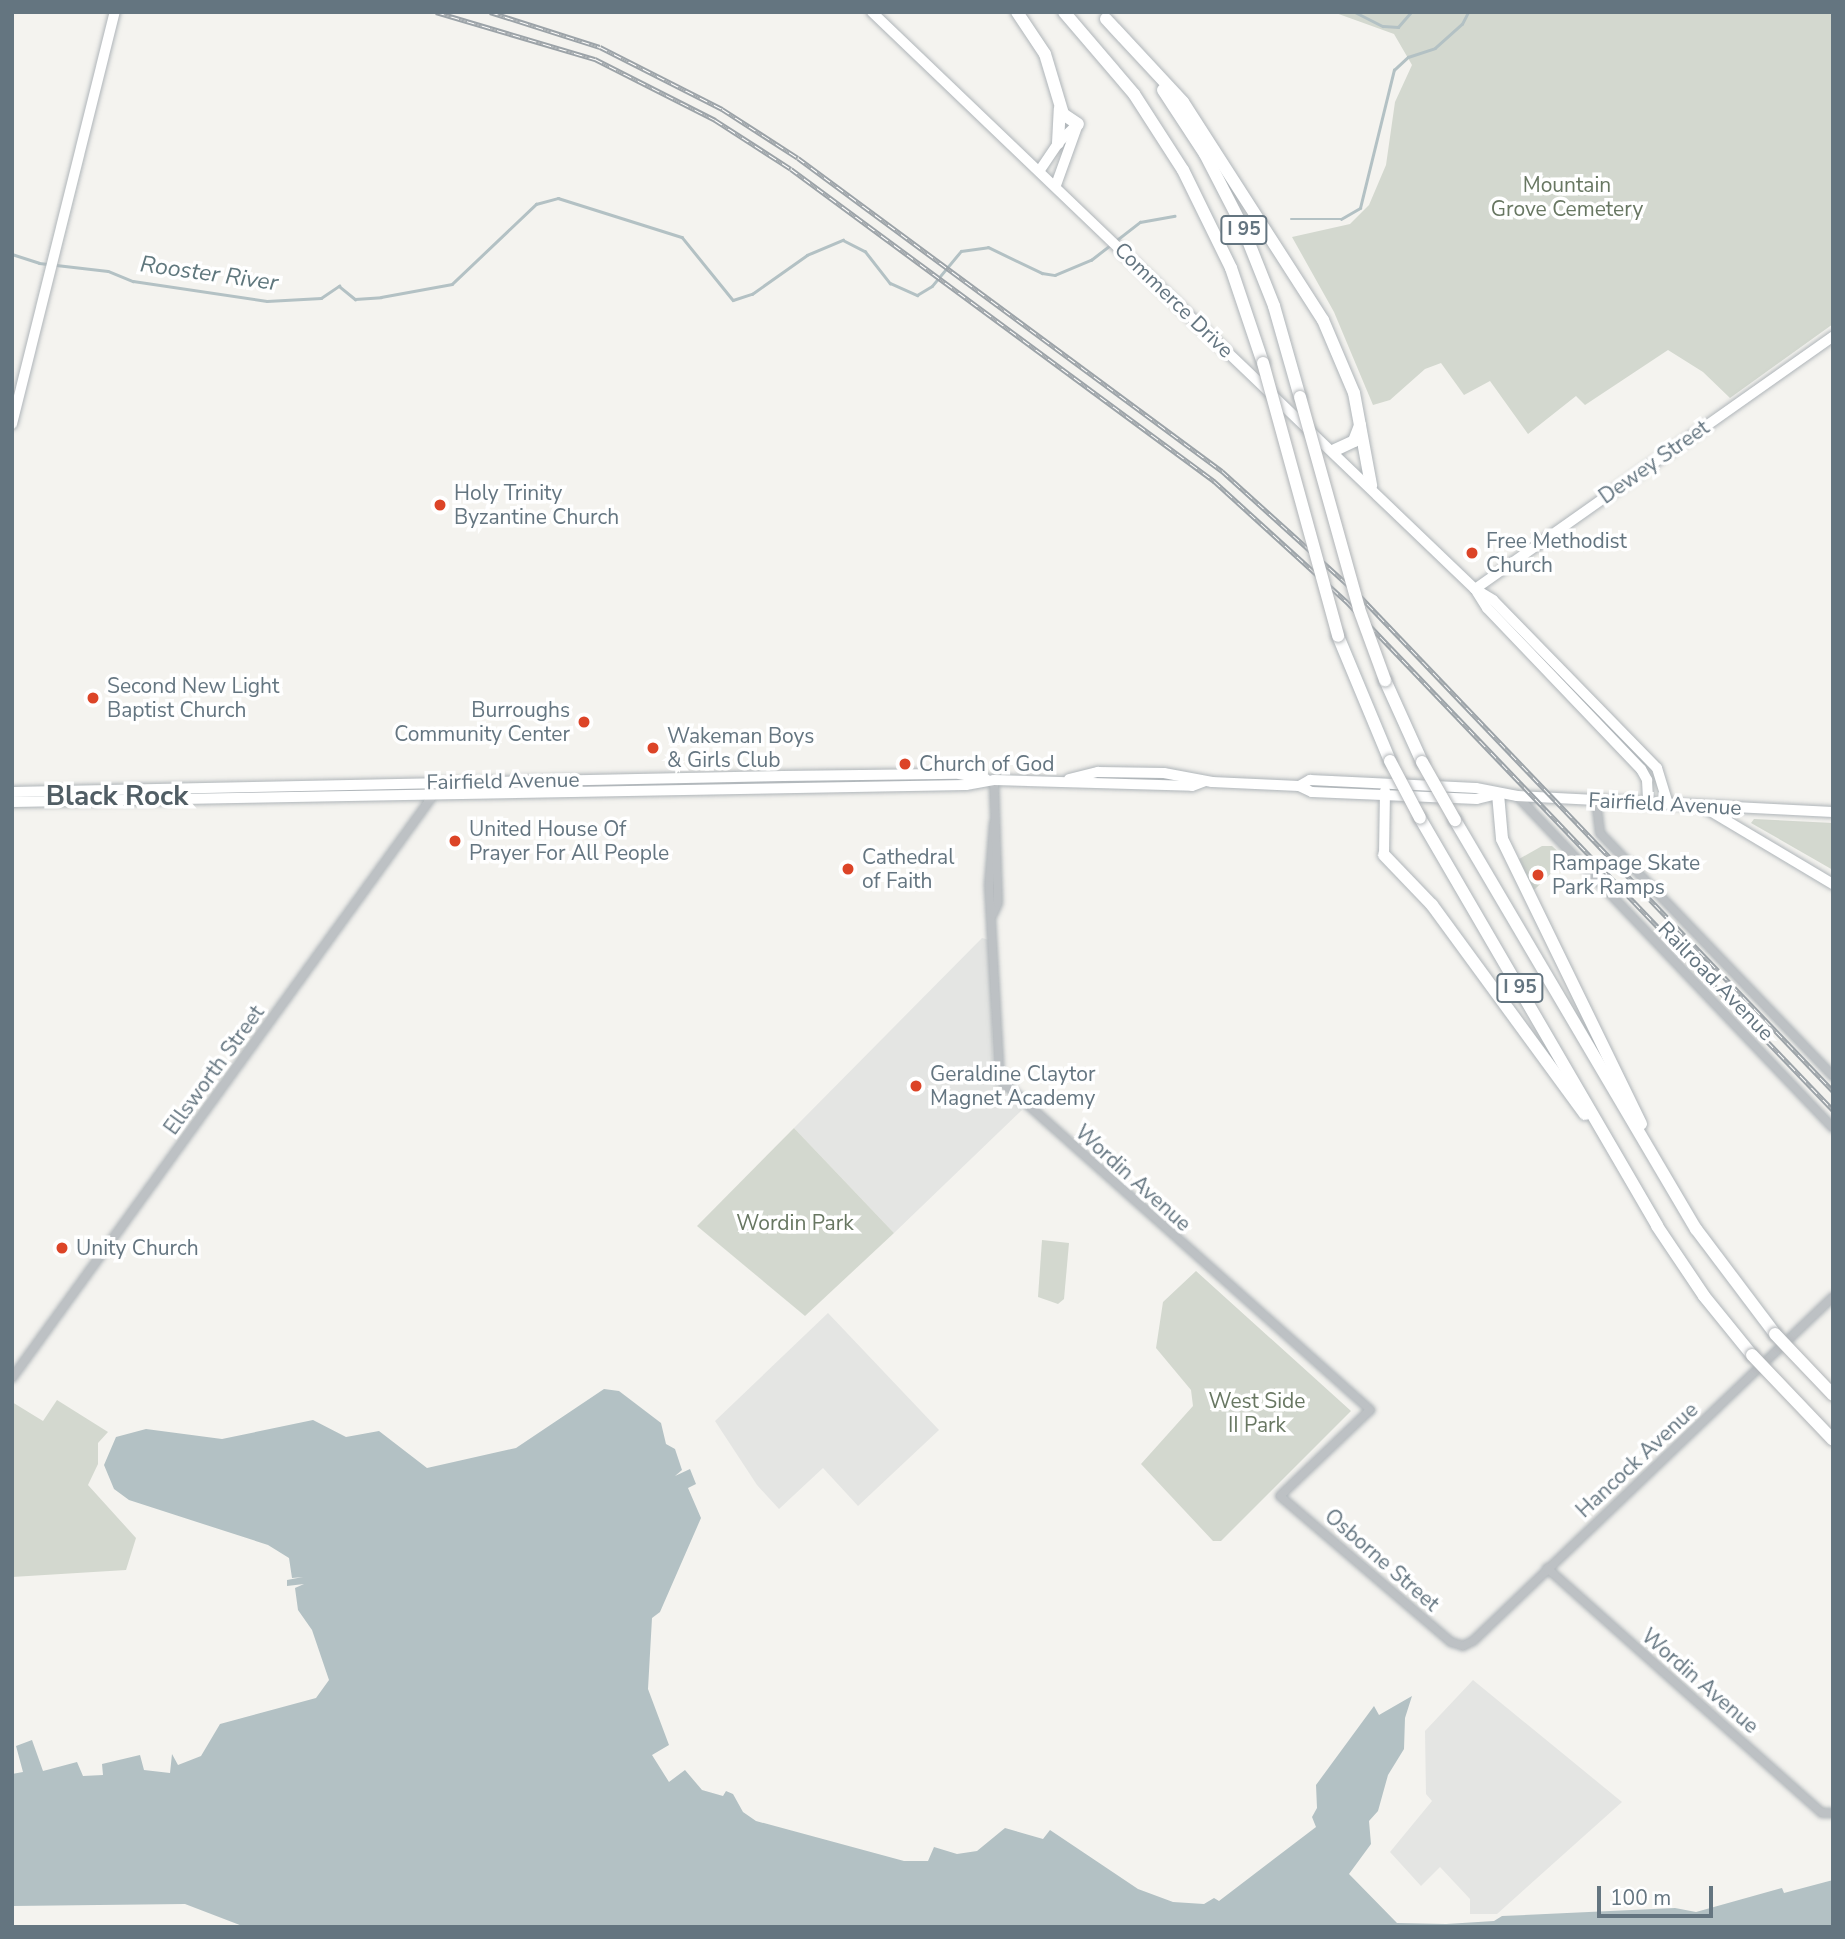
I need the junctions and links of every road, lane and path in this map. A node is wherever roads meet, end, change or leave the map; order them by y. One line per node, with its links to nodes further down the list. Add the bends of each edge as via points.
1 (115, 12): 14 (main road)
2 (872, 12): 10 (main road, Commerce Drive)
3 (1017, 12): 7 (highway, via 1045,54)
4 (1064, 12): 40 (highway, I 95, bridge, via 1134,94 1209,219 1264,363 1339,636 1390,761)
5 (1103, 16): 6 (highway, I 95)
6 (1158, 77): 13 (highway, via 1194,118 1324,320 1346,366); 39 (highway, I 95, bridge, via 1243,228 1274,306 1359,609 1422,762)
7 (1059, 101): 8 (highway, via 1066,118); 9 (highway)
8 (1078, 124): 9 (main road); 11 (main road)
9 (1058, 143): 10 (main road)
10 (1040, 170): 11 (main road, Commerce Drive)
11 (1056, 185): 15 (main road, Commerce Drive)
12 (1833, 336): 17 (main road, Dewey Street)
13 (1360, 418): 15 (highway, via 1354,441); 16 (highway)
14 (12, 424)
15 (1335, 450): 16 (main road, Commerce Drive)
16 (1371, 485): 17 (main road, Commerce Drive)
17 (1475, 589): 18 (main road, Commerce Drive, via 1487,608)
18 (1602, 720): 29 (main road, Commerce Drive, via 1646,775); 30 (main road, Commerce Drive, via 1657,768)
19 (994, 780): 21 (main road, Fairfield Avenue, via 959,774); 22 (main road, Fairfield Avenue, via 1063,780 1096,786 1192,786 1205,781 1299,786 1310,780); 45 (street, Wordin Avenue, via 989,885 1000,1080 1370,1410)
20 (442, 782): 21 (main road, Fairfield Avenue); 23 (main road, Fairfield Avenue); 24 (street, Ellsworth Street)
21 (476, 787): 24 (main road, Fairfield Avenue)
22 (1385, 789): 25 (main road, Fairfield Avenue, via 1476,788); 35 (main road)
23 (12, 792)
24 (436, 793): 28 (main road, Fairfield Avenue); 42 (street, Ellsworth Street)
25 (1497, 794): 26 (main road, Fairfield Avenue); 39 (highway, via 1502,839)
26 (1517, 796): 27 (main road, Fairfield Avenue); 38 (street, Railroad Avenue)
27 (1596, 800): 29 (main road, Fairfield Avenue); 37 (street, Railroad Avenue, via 1600,833)
28 (12, 802)
29 (1647, 802): 30 (main road, Fairfield Avenue)
30 (1668, 803): 31 (main road, Fairfield Avenue)
31 (1703, 807): 32 (main road, Fairfield Avenue); 34 (main road)
32 (1743, 808): 33 (main road, Fairfield Avenue); 34 (main road)
33 (1833, 812)
34 (1737, 827): 36 (main road)
35 (1384, 855): 40 (highway, via 1426,898)
36 (1833, 884)
37 (1833, 1076)
38 (1833, 1128)
39 (1643, 1136): 43 (highway, bridge, via 1712,1253 1774,1334)
40 (1618, 1160): 44 (highway, I 95, bridge, via 1688,1272 1752,1355)
41 (1833, 1297): 46 (street, Hancock Avenue)
42 (12, 1378)
43 (1833, 1395)
44 (1833, 1440)
45 (1280, 1496): 47 (street, Osborne Street, via 1451,1642)
46 (1547, 1567): 47 (street, Hancock Avenue); 48 (street, Wordin Avenue, via 1822,1813)
47 (1463, 1646)
48 (1833, 1813)

